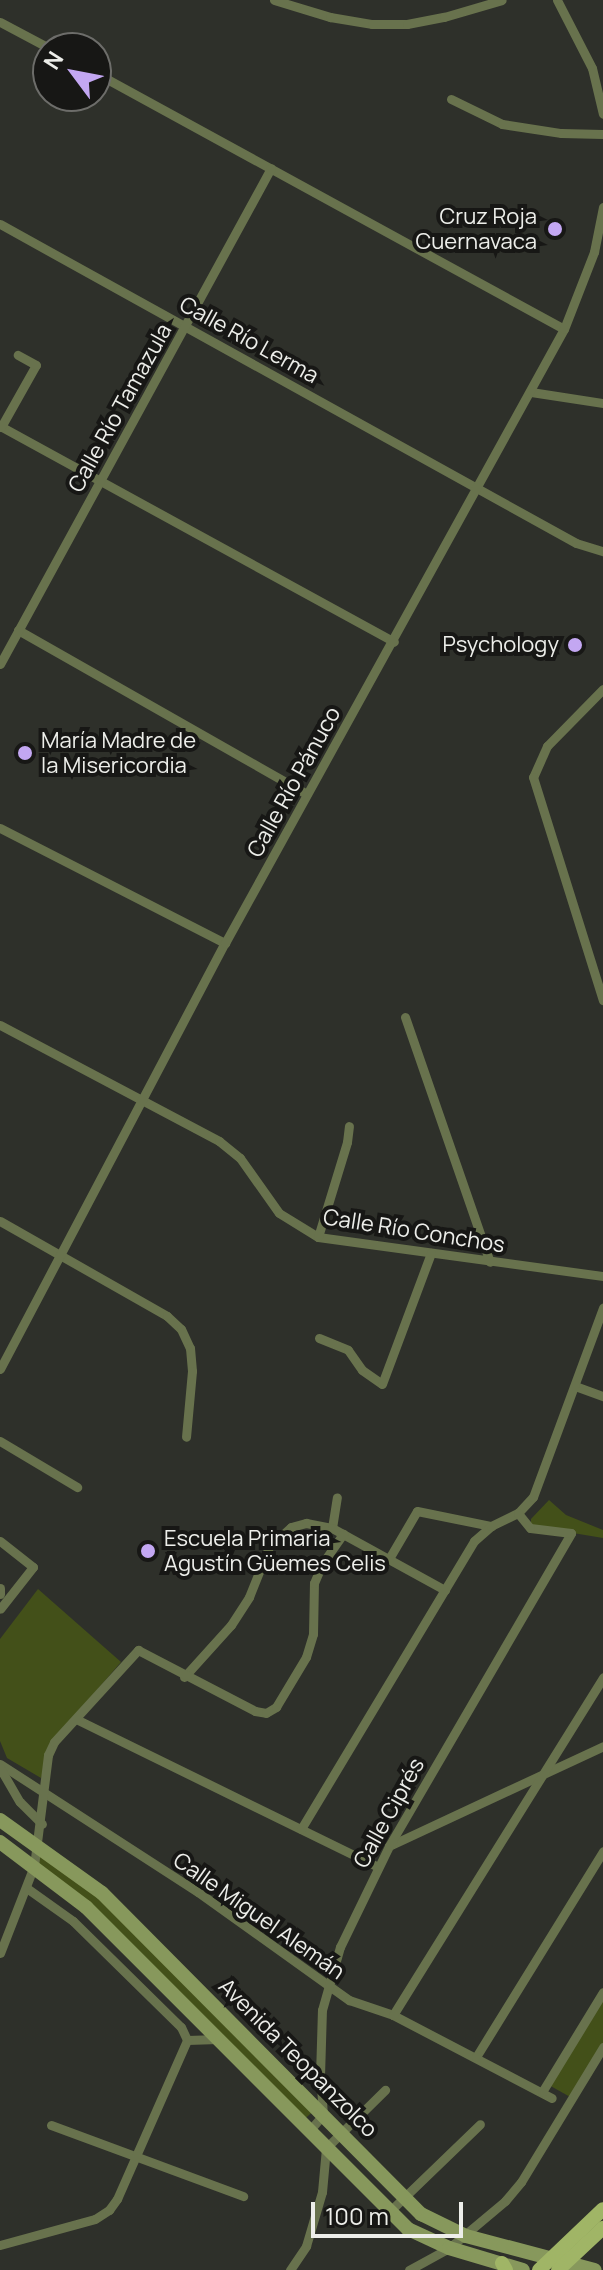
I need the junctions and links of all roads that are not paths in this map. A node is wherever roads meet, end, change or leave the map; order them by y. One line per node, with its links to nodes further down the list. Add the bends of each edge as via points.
1 (274, 0): 2 (street, via 330,17 407,24)
2 (502, 0)
3 (557, 0): 8 (street, via 592,68)
4 (0, 22): 5 (street)
5 (32, 39)
6 (112, 82): 10 (street)
7 (451, 99): 9 (street, via 502,124)
8 (603, 114)
9 (603, 134)
10 (271, 168): 13 (street, Calle Río Tamazula); 14 (street)
11 (603, 208): 14 (street, Calle Río Pánuco, via 580,297)
12 (0, 224): 13 (street, Calle Río Lerma)
13 (185, 326): 19 (street, Calle Río Tamazula); 20 (street, Calle Río Lerma)
14 (564, 329): 16 (street, Calle Río Pánuco)
15 (18, 355): 18 (street, via 36,365)
16 (531, 392): 17 (street); 20 (street, Calle Río Pánuco)
17 (603, 403)
18 (0, 426): 19 (street)
19 (101, 480): 22 (street, Calle Río Tamazula); 23 (street)
20 (480, 488): 21 (street, Calle Río Lerma, via 576,543); 23 (street, Calle Río Pánuco)
21 (603, 551)
22 (18, 630): 24 (street, Calle Río Tamazula); 26 (street)
23 (394, 642): 26 (street, Calle Río Pánuco)
24 (0, 664)
25 (603, 689): 30 (street, via 547,746 533,777)
26 (307, 794): 28 (street, Calle Río Pánuco)
27 (0, 828): 28 (street)
28 (225, 943): 34 (street, Calle Río Pánuco)
29 (603, 969): 30 (street)
30 (596, 980): 31 (street)
31 (603, 1000)
32 (405, 1017): 40 (street)
33 (0, 1025): 34 (street, Calle Río Conchos)
34 (142, 1100): 37 (street, Calle Río Conchos, via 219,1141 240,1158 279,1213); 39 (street, Calle Río Pánuco)
35 (349, 1126): 37 (street)
36 (0, 1221): 39 (street)
37 (318, 1237): 38 (street, Calle Río Conchos)
38 (431, 1253): 40 (street, Calle Río Conchos); 43 (street, via 382,1384 362,1370 348,1350)
39 (62, 1254): 44 (street, Calle Río Pánuco); 47 (street, via 181,1329 192,1371)
40 (490, 1262): 41 (street, Calle Río Conchos)
41 (603, 1276)
42 (603, 1308): 45 (street)
43 (319, 1338)
44 (0, 1369)
45 (575, 1386): 46 (street); 51 (street, via 533,1497)
46 (603, 1396)
47 (186, 1437)
48 (0, 1441): 49 (street)
49 (77, 1487)
50 (337, 1497): 53 (street)
51 (518, 1513): 52 (street); 70 (street, Calle Ciprés, via 530,1528 571,1533)
52 (491, 1526): 56 (street, via 417,1511); 57 (street, via 474,1541)
53 (332, 1528): 54 (street); 59 (street, via 306,1523 291,1527 269,1547 231,1625)
54 (343, 1534): 56 (street); 59 (street, via 314,1583 313,1634 306,1657 276,1707 266,1713 255,1711)
55 (0, 1541): 58 (street, via 33,1567)
56 (390, 1557): 57 (street)
57 (445, 1590): 68 (street)
58 (0, 1609)
59 (184, 1677): 61 (street, via 138,1650)
60 (603, 1677): 64 (street)
61 (76, 1719): 65 (street, via 48,1755); 68 (street)
62 (603, 1746): 64 (street)
63 (0, 1766): 65 (street, Calle Miguel Alemán); 67 (street, via 14,1794)
64 (542, 1775): 70 (street); 79 (street)
65 (45, 1792): 67 (street); 77 (street, Calle Miguel Alemán, via 198,1892)
66 (0, 1820): 71 (main road, Avenida Teopanzolco)
67 (42, 1824): 71 (street)
68 (301, 1829): 74 (street)
69 (0, 1842): 73 (main road, Avenida Teopanzolco)
70 (389, 1846): 74 (street, Calle Ciprés)
71 (38, 1847): 73 (street); 87 (main road, Avenida Teopanzolco, via 102,1893)
72 (603, 1851): 83 (street)
73 (34, 1866): 75 (street); 80 (main road, Avenida Teopanzolco, via 86,1907)
74 (378, 1867): 77 (street, Calle Ciprés)
75 (28, 1889): 76 (street); 81 (street, via 73,1921 181,2027)
76 (0, 1953)
77 (327, 1986): 79 (street, Calle Miguel Alemán); 87 (street, Calle Ciprés, via 320,2042)
78 (603, 1992): 85 (street)
79 (393, 2015): 83 (street, Calle Miguel Alemán)
80 (218, 2039): 81 (street); 90 (main road, Avenida Teopanzolco)
81 (187, 2040): 93 (street)
82 (603, 2047): 99 (street, via 521,2182)
83 (476, 2057): 85 (street, Calle Miguel Alemán)
84 (385, 2090): 91 (street)
85 (542, 2092): 86 (street, Calle Miguel Alemán)
86 (552, 2098)
87 (323, 2115): 90 (street); 91 (main road, Avenida Teopanzolco)
88 (480, 2124): 95 (street)
89 (51, 2125): 93 (street)
90 (309, 2131): 92 (main road, Avenida Teopanzolco)
91 (340, 2132): 92 (street); 95 (main road, Avenida Teopanzolco)
92 (326, 2148): 97 (main road, Avenida Teopanzolco); 104 (street, via 322,2192 306,2246)
93 (135, 2156): 94 (street); 100 (street, via 109,2210 95,2219)
94 (243, 2196)
95 (404, 2198): 97 (street); 99 (main road, Avenida Teopanzolco, via 421,2214)
96 (603, 2209): 102 (main road)
97 (390, 2211): 101 (main road, Avenida Teopanzolco, via 422,2238)
98 (603, 2228): 102 (main road)
99 (466, 2236): 101 (street); 102 (main road, Avenida Teopanzolco)
100 (0, 2245)
101 (449, 2248): 103 (main road, Avenida Teopanzolco); 105 (street)
102 (558, 2264): 107 (main road); 108 (main road, Avenida Teopanzolco)
103 (504, 2267): 106 (main road, Avenida Teopanzolco)
104 (290, 2270)
105 (409, 2270)
106 (523, 2270)
107 (539, 2270)
108 (595, 2270)

